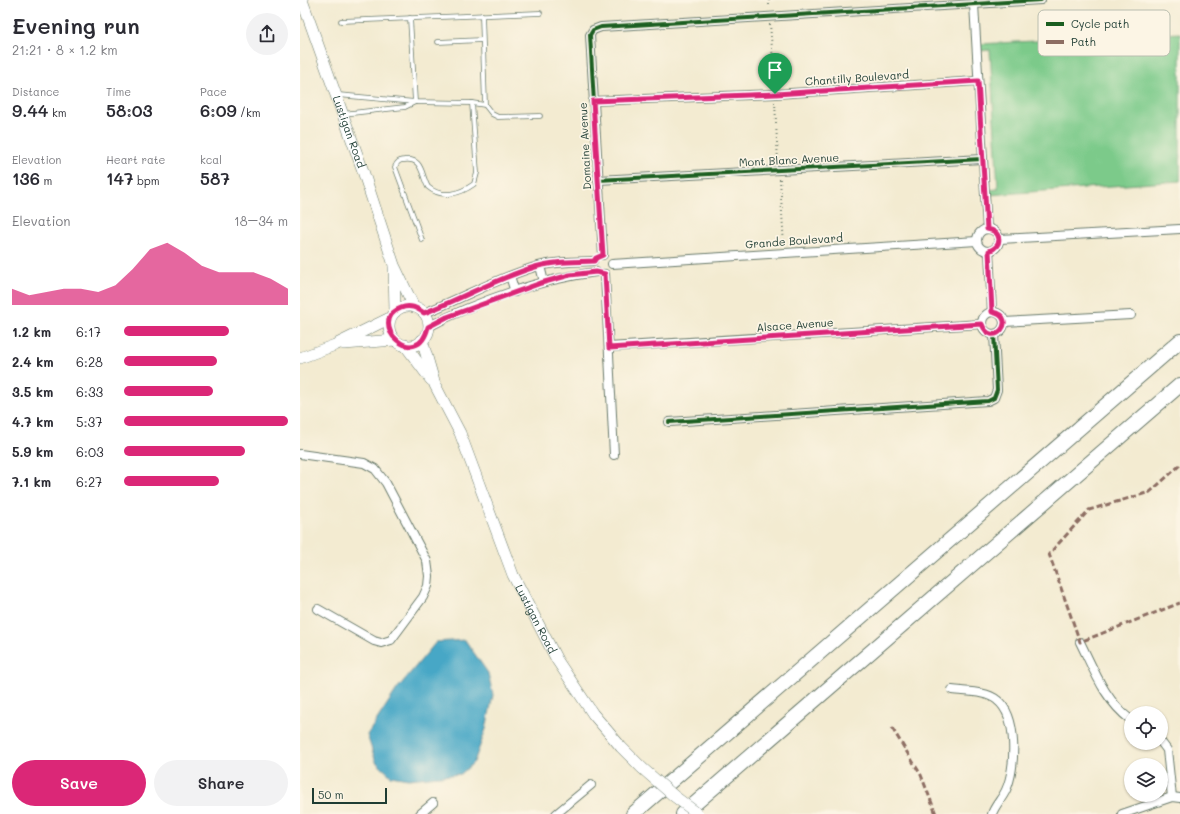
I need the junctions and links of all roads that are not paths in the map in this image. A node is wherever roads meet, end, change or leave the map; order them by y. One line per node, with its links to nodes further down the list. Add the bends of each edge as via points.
1 (302, 0): 11 (street, Lustigan Road)
2 (1041, 0): 3 (street)
3 (974, 4): 10 (street); 12 (street, Domaine Avenue, via 601,27 590,34)
4 (540, 13): 5 (lane)
5 (482, 15): 6 (lane); 8 (lane)
6 (410, 18): 7 (lane); 13 (lane)
7 (341, 21)
8 (482, 40): 9 (lane); 15 (lane)
9 (438, 42)
10 (978, 81): 12 (street, Chantilly Boulevard, via 775,94); 18 (street)
11 (336, 95): 13 (lane); 16 (street, Lustigan Road)
12 (593, 101): 19 (street, Domaine Avenue)
13 (415, 102): 14 (lane); 16 (lane, via 405,107)
14 (472, 103): 15 (lane); 23 (lane, via 478,173 474,184 457,193 443,195 428,188 419,163 402,160 395,167)
15 (485, 105): 17 (lane, via 498,117)
16 (343, 114): 29 (street, Lustigan Road)
17 (540, 116)
18 (982, 160): 19 (street, Mont Blanc Avenue); 20 (street)
19 (598, 180): 26 (street, Domaine Avenue)
20 (987, 229): 22 (street, via 993,230); 24 (street, via 978,235)
21 (1180, 229): 22 (street)
22 (1000, 239): 25 (street, via 995,249)
23 (422, 240)
24 (977, 241): 25 (street, via 983,250); 28 (street, Grande Boulevard)
25 (989, 251): 37 (street)
26 (603, 255): 27 (street); 28 (street, via 610,258)
27 (594, 261): 30 (street); 31 (street, via 593,267)
28 (612, 264): 32 (street, via 612,268)
29 (394, 265): 36 (street, Lustigan Road); 39 (street, Lustigan Road)
30 (540, 266): 33 (street); 34 (street)
31 (596, 272): 32 (street); 34 (street)
32 (605, 274): 50 (street)
33 (510, 276): 35 (street); 38 (street)
34 (544, 282): 35 (street)
35 (515, 292): 43 (street, via 447,317)
36 (414, 307): 38 (street); 39 (street, via 404,307)
37 (992, 312): 41 (street, via 998,313); 42 (street, via 986,314)
38 (424, 313): 43 (street)
39 (393, 315): 45 (street, via 389,330); 48 (street)
40 (1131, 315): 41 (street)
41 (1004, 322): 44 (street, via 1003,328)
42 (982, 324): 44 (street, via 984,330); 50 (street, Alsace Avenue)
43 (428, 327): 46 (street, via 427,334)
44 (994, 334): 54 (street, via 997,390 994,398 988,401)
45 (395, 340): 48 (street); 49 (street)
46 (422, 340): 49 (street, via 417,344); 52 (street, Lustigan Road)
47 (1180, 341): 67 (highway)
48 (335, 345): 51 (street)
49 (405, 345): 52 (street, Lustigan Road)
50 (609, 348): 56 (street)
51 (300, 358)
52 (435, 385): 69 (street, Lustigan Road, bridge, via 460,433 512,575 545,637 592,714 642,768)
53 (1180, 385): 68 (highway)
54 (670, 422)
55 (300, 454): 57 (street, via 364,463 375,469 386,483 429,569 428,586 423,596 394,638 386,642 374,641)
56 (614, 455)
57 (318, 609)
58 (1080, 642): 60 (street, via 1108,697)
59 (952, 690): 70 (street, via 993,697 1003,706 1008,720 1013,741 1012,764 1006,790)
60 (1124, 715)
61 (1167, 750): 63 (street)
62 (591, 784): 66 (street)
63 (1176, 798): 71 (street)
64 (433, 803): 65 (street)
65 (420, 814)
66 (556, 814)
67 (632, 814)
68 (683, 814)
69 (698, 814)
70 (992, 814)
71 (1122, 814)

